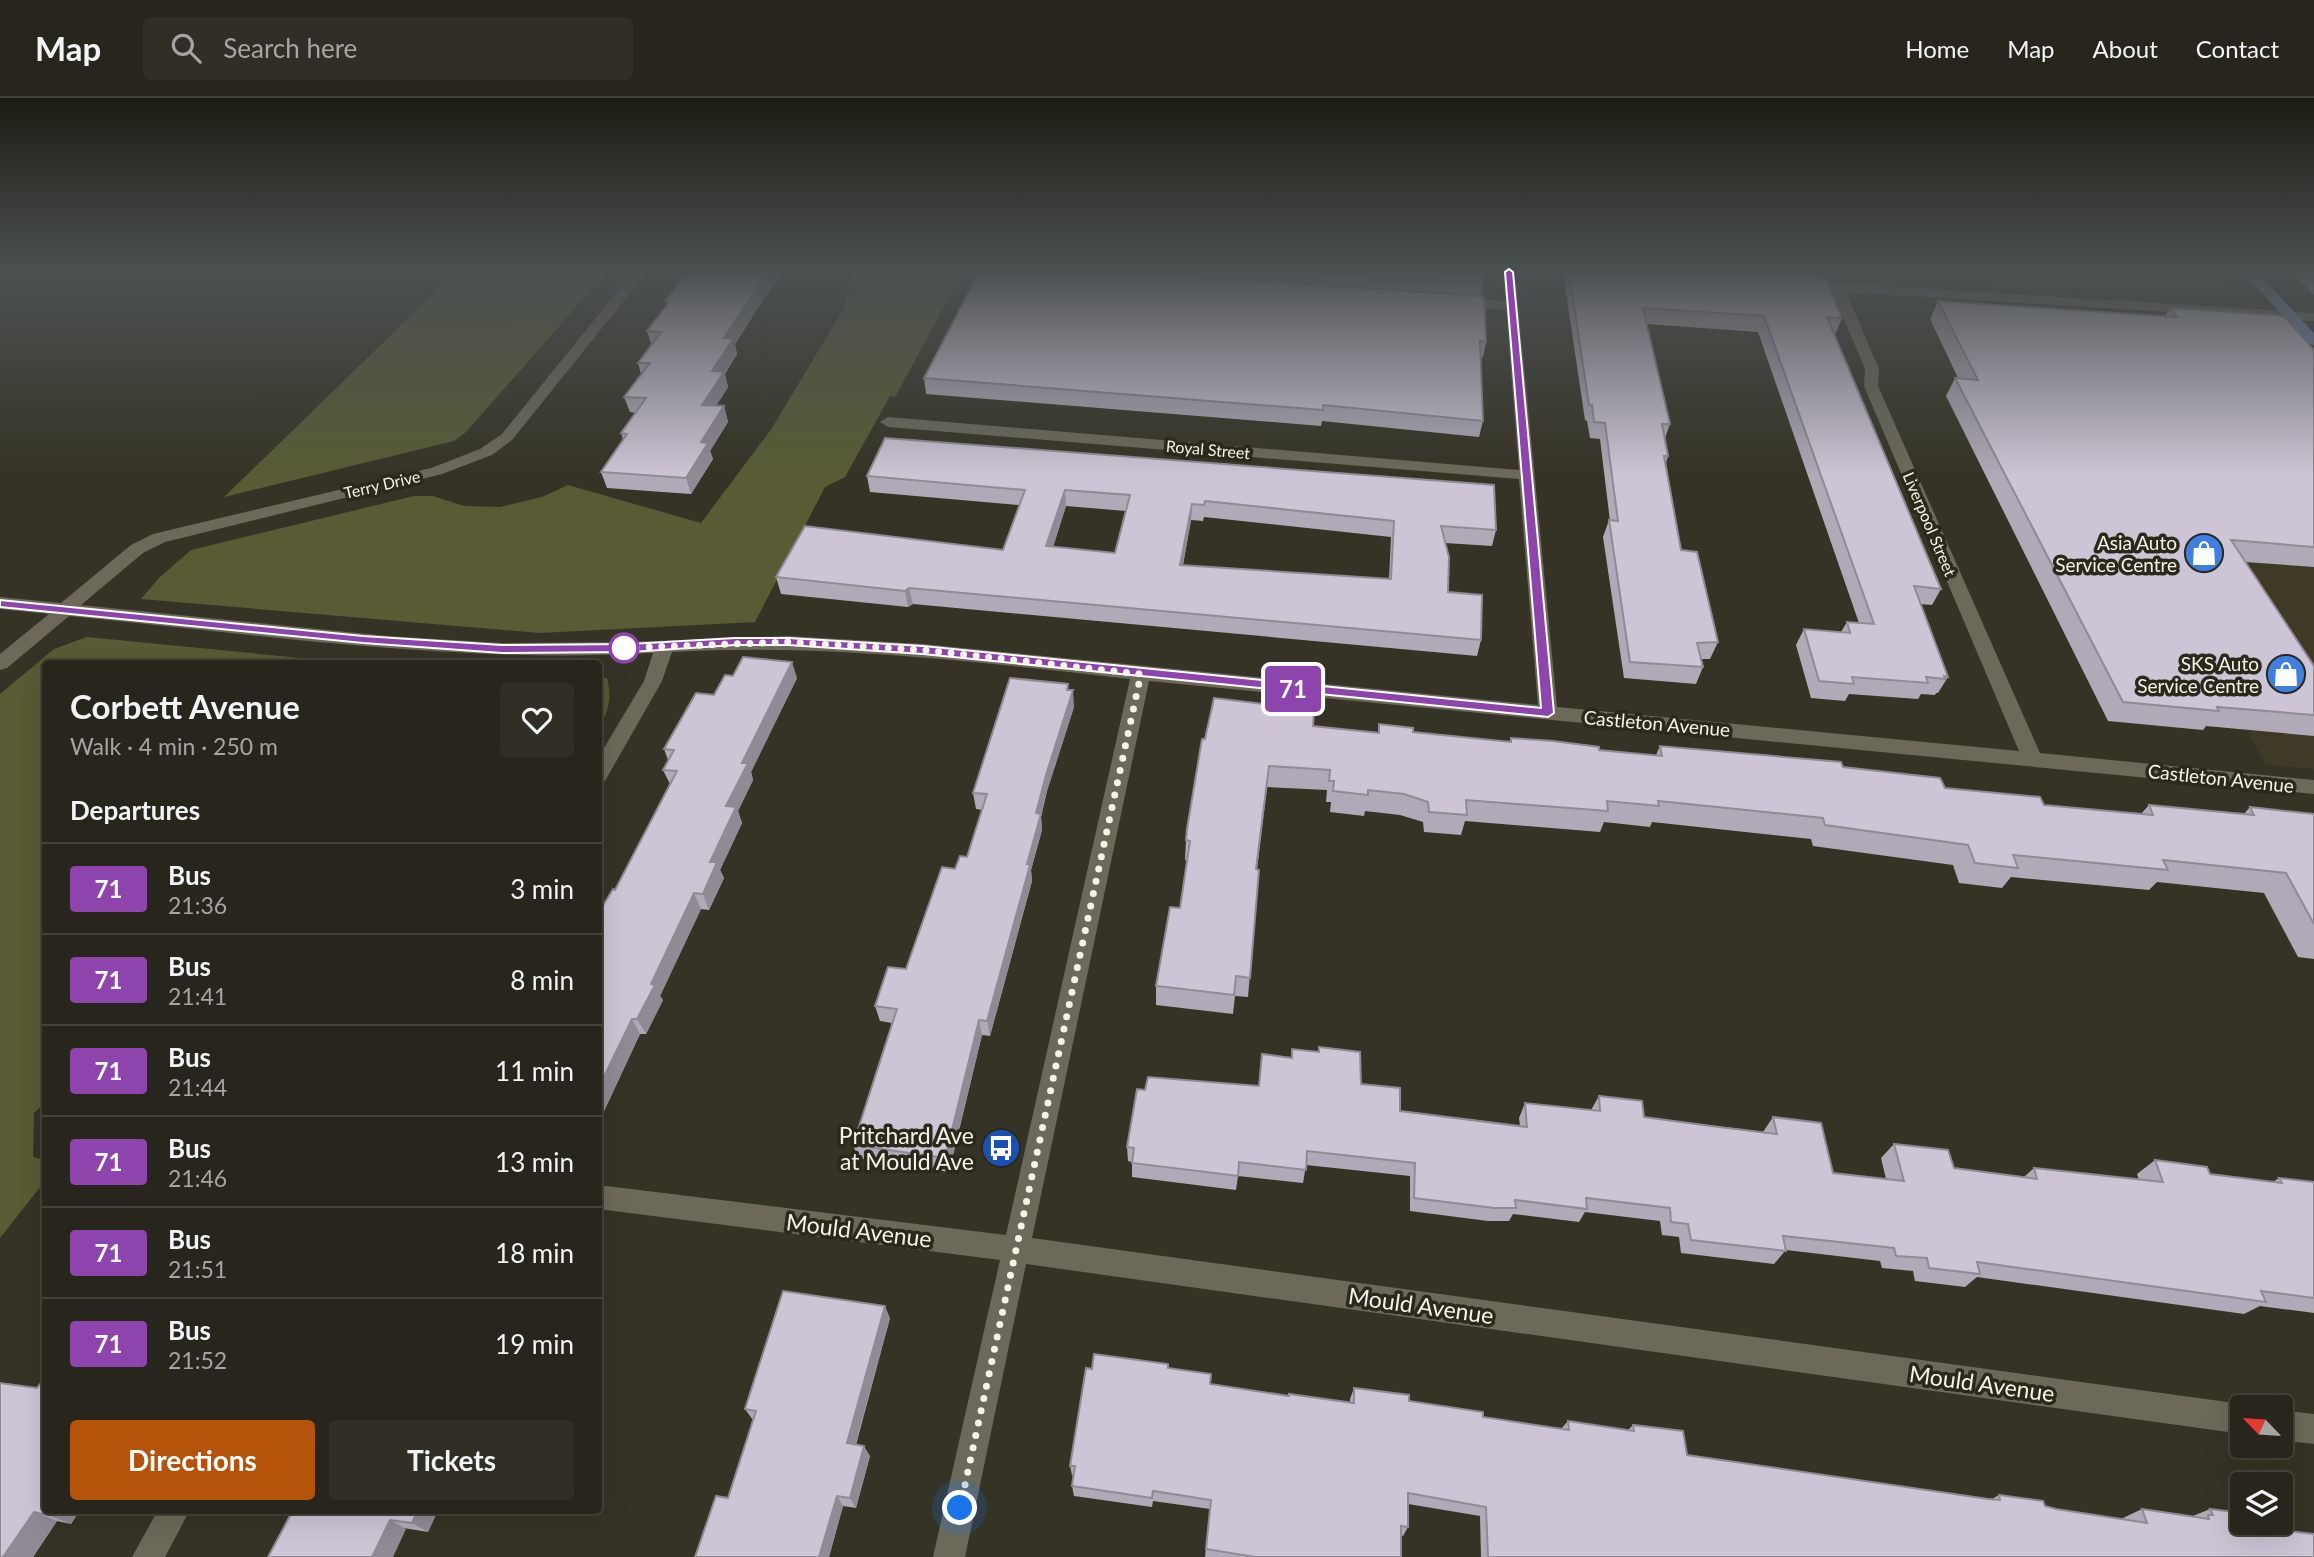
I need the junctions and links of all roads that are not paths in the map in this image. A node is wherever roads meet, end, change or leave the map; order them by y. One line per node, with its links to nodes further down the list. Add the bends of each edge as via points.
1 (585, 340): 7 (street, Terry Drive, via 507,437 486,452 436,471 159,538 137,549)
2 (1514, 340): 5 (street)
3 (1860, 340): 12 (street, Liverpool Street, via 1872,369 1871,386)
4 (888, 422): 5 (street, Royal Street)
5 (1527, 475): 11 (street)
6 (0, 603): 7 (street, Castleton Avenue)
7 (65, 610): 8 (street, Castleton Avenue, via 489,648); 9 (street, Terry Drive)
8 (665, 646): 10 (street, Castleton Avenue, via 788,642 923,650); 13 (street, via 653,681)
9 (0, 664)
10 (1141, 674): 11 (street, Castleton Avenue); 16 (street)
11 (1548, 713): 12 (street, Castleton Avenue)
12 (2032, 759): 14 (street, Castleton Avenue)
13 (602, 769)
14 (2314, 787)
15 (602, 1197): 16 (street, Mould Avenue)
16 (1016, 1249): 17 (street, Mould Avenue); 22 (street)
17 (2230, 1417)
18 (2293, 1426): 19 (street)
19 (2314, 1429)
20 (174, 1514): 21 (street)
21 (148, 1557)
22 (949, 1557)

